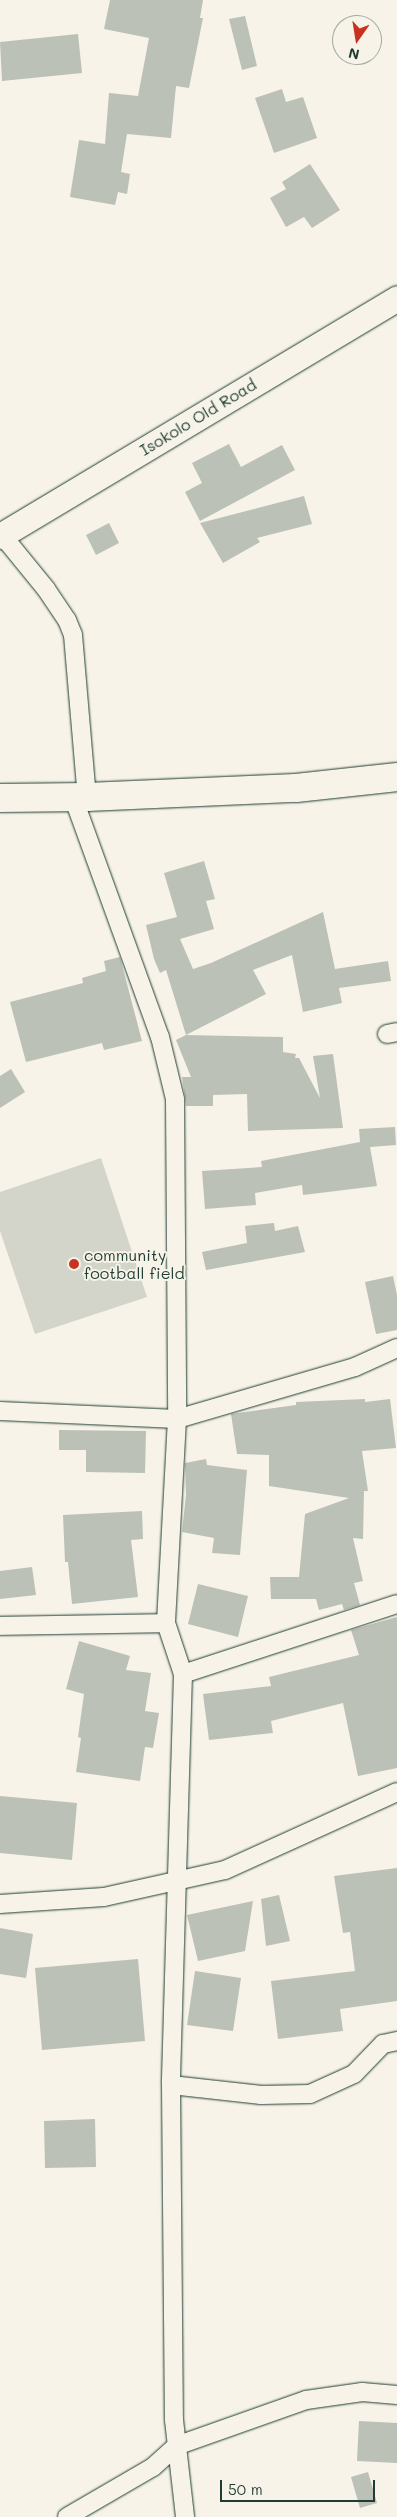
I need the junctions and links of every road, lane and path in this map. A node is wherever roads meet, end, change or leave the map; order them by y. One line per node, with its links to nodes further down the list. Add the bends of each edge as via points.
1 (397, 298): 2 (street, Isokolo Old Road)
2 (1, 536): 4 (street, via 46,589 74,635)
3 (397, 777): 4 (highway, via 296,788)
4 (80, 797): 5 (highway); 8 (street, via 160,1038 176,1099)
5 (0, 798)
6 (397, 1348): 8 (street, via 355,1367)
7 (0, 1411): 8 (street)
8 (177, 1419): 10 (street)
9 (397, 1604): 12 (street)
10 (166, 1623): 11 (street); 12 (street)
11 (0, 1626)
12 (183, 1674): 14 (street)
13 (397, 1792): 14 (street, via 225,1870)
14 (179, 1882): 15 (street, via 104,1897); 17 (street)
15 (0, 1904)
16 (397, 2041): 17 (street, via 383,2044 354,2074 310,2094 261,2095)
17 (171, 2085): 19 (street)
18 (397, 2395): 19 (street, via 362,2392 306,2400)
19 (176, 2446): 20 (street, via 153,2467); 21 (street)
20 (67, 2517)
21 (185, 2517)

